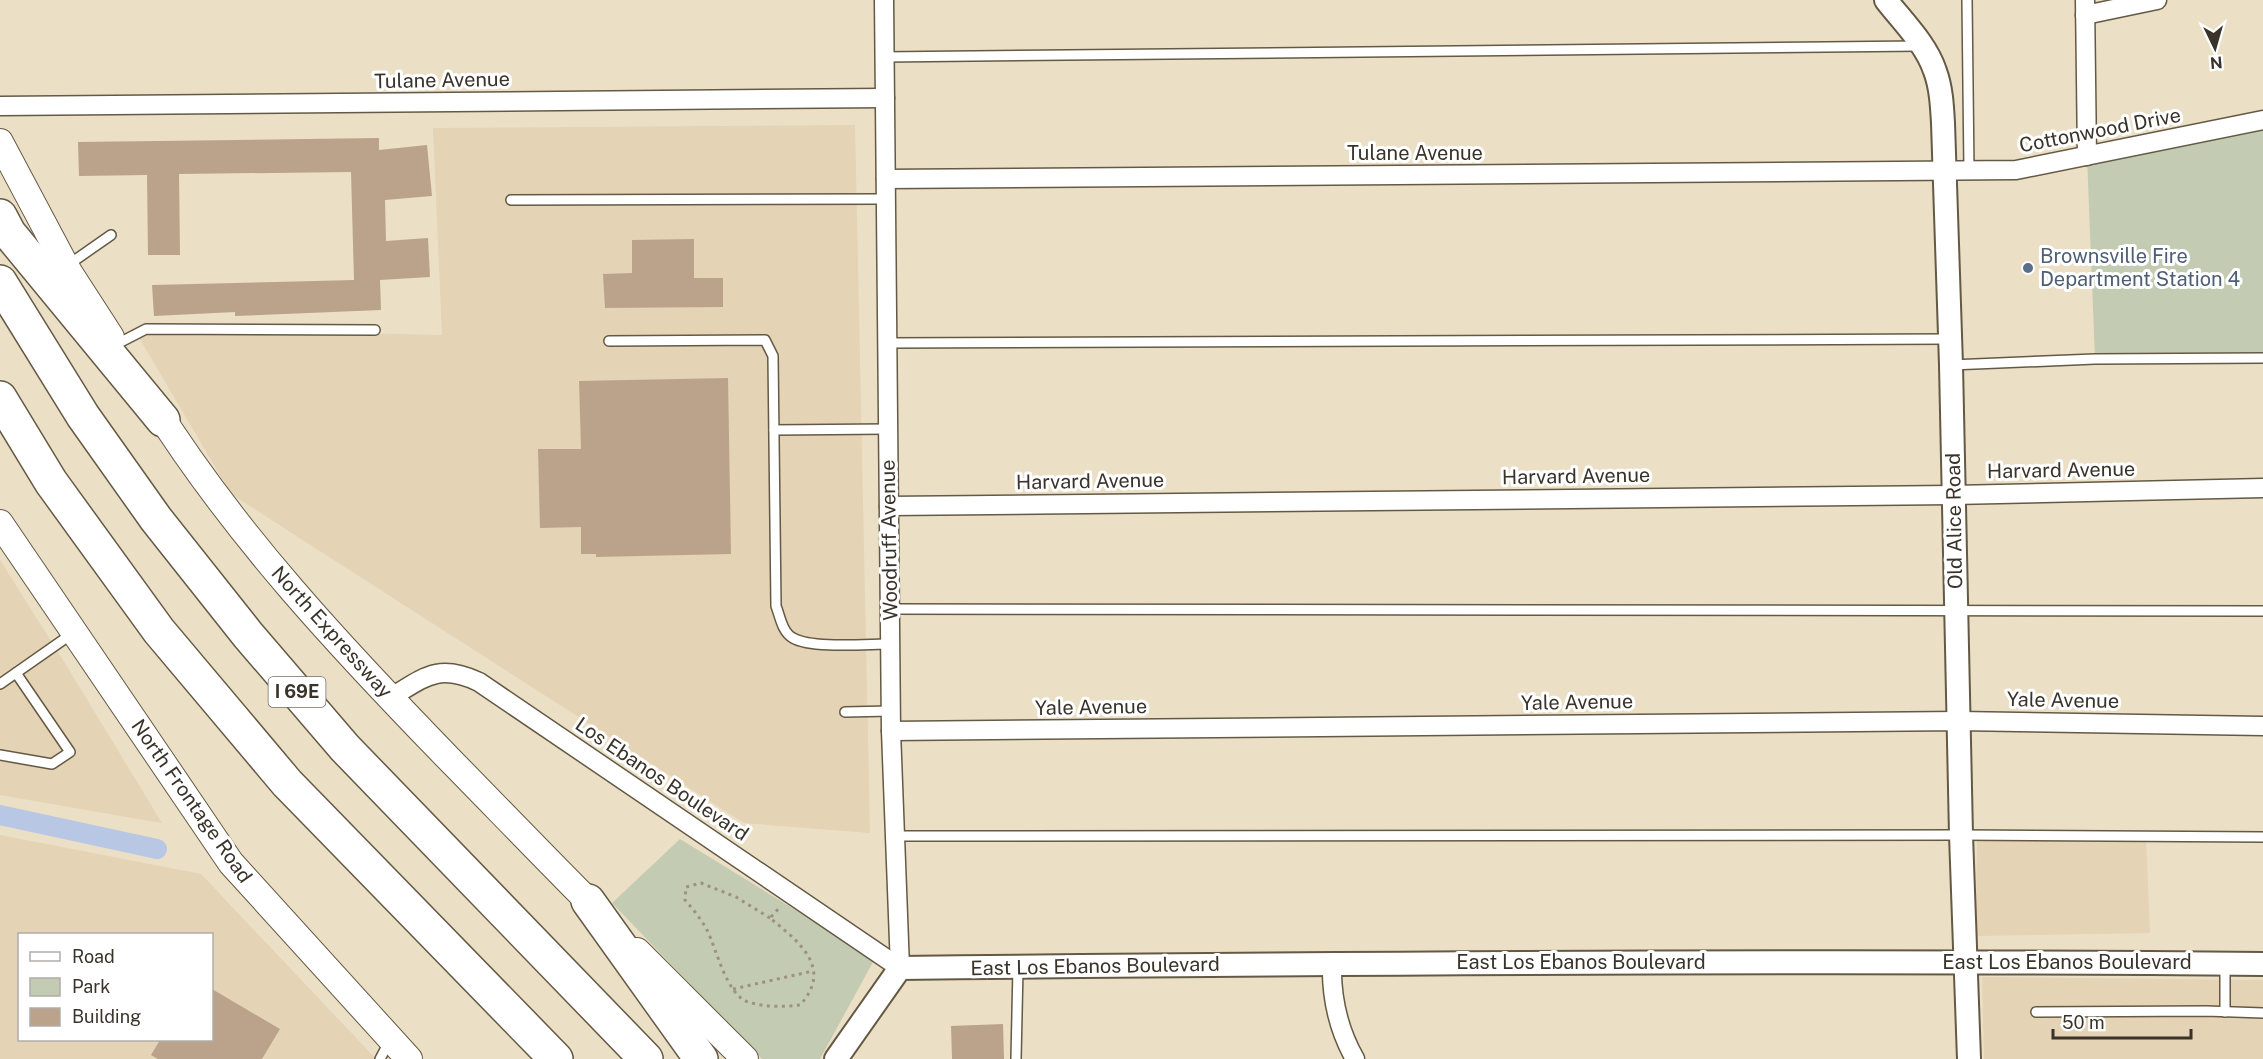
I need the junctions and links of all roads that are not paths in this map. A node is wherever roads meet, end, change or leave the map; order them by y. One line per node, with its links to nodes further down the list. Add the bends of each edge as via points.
1 (884, 0): 7 (street, Woodruff Avenue)
2 (1886, 0): 6 (street, Old Alice Road)
3 (1967, 0): 13 (lane)
4 (2157, 0): 5 (street)
5 (2085, 7): 12 (street)
6 (1922, 46): 7 (lane); 14 (street, Old Alice Road, via 1940,87)
7 (884, 57): 8 (street, Woodruff Avenue)
8 (885, 98): 9 (street, Tulane Avenue); 15 (street, Woodruff Avenue)
9 (0, 106)
10 (2263, 120): 12 (street, Cottonwood Drive)
11 (0, 142): 20 (main road, North Expressway)
12 (2087, 156): 13 (street, Cottonwood Drive, via 2016,170)
13 (1969, 171): 14 (street, Cottonwood Drive)
14 (1944, 172): 15 (street, Tulane Avenue); 23 (street, Old Alice Road)
15 (886, 179): 16 (street, Woodruff Avenue)
16 (886, 199): 17 (lane); 25 (street, Woodruff Avenue)
17 (511, 200)
18 (0, 216): 30 (highway, via 9,233)
19 (111, 235): 20 (lane)
20 (66, 266): 26 (main road, North Expressway)
21 (0, 282): 67 (highway, I 69E, via 83,416 142,500 248,635 345,748)
22 (375, 330): 26 (lane, via 146,329)
23 (1949, 339): 25 (lane); 28 (street, Old Alice Road)
24 (609, 342): 32 (lane, via 765,340 773,356)
25 (887, 343): 31 (street, Woodruff Avenue)
26 (115, 345): 30 (main road, North Expressway)
27 (2263, 358): 28 (lane)
28 (1951, 365): 34 (street, Old Alice Road)
29 (0, 398): 66 (highway, via 51,482 152,621 272,765)
30 (163, 420): 44 (main road, North Expressway, via 232,516 314,616)
31 (888, 429): 32 (lane); 35 (street, Woodruff Avenue)
32 (774, 430): 41 (lane, via 776,606 785,630 794,639 829,645)
33 (2263, 488): 34 (street, Harvard Avenue)
34 (1953, 495): 35 (street, Harvard Avenue); 38 (street, Old Alice Road)
35 (889, 506): 37 (street, Woodruff Avenue)
36 (0, 523): 40 (main road, North Frontage Road)
37 (890, 609): 38 (lane); 41 (street, Woodruff Avenue)
38 (1956, 610): 39 (lane); 47 (street, Old Alice Road)
39 (2263, 611)
40 (75, 632): 42 (lane); 64 (main road, North Frontage Road, via 231,863)
41 (890, 644): 45 (street, Woodruff Avenue)
42 (16, 673): 43 (lane); 50 (lane, via 70,752 52,764)
43 (0, 684)
44 (390, 698): 54 (main road, North Expressway); 60 (street, Los Ebanos Boulevard, via 427,675 459,673 479,682)
45 (891, 711): 46 (lane); 49 (street, Woodruff Avenue)
46 (845, 712)
47 (1959, 721): 48 (street, Yale Avenue); 49 (street, Yale Avenue); 51 (street, Old Alice Road)
48 (2263, 726)
49 (891, 731): 52 (street, Woodruff Avenue)
50 (0, 755)
51 (1961, 835): 52 (lane); 53 (lane); 55 (street, Old Alice Road)
52 (895, 836): 60 (street, Woodruff Avenue)
53 (2263, 837)
54 (588, 901): 68 (highway); 69 (main road, North Expressway)
55 (1967, 961): 56 (street, East Los Ebanos Boulevard); 57 (street, East Los Ebanos Boulevard); 73 (street, Old Alice Road)
56 (1332, 963): 59 (street, East Los Ebanos Boulevard); 72 (street, via 1339,1023)
57 (2225, 964): 58 (street, East Los Ebanos Boulevard); 62 (lane)
58 (2263, 964)
59 (1018, 967): 60 (street, East Los Ebanos Boulevard); 71 (lane)
60 (900, 968): 70 (street)
61 (2036, 1012): 62 (lane)
62 (2225, 1012): 63 (lane)
63 (2263, 1013)
64 (385, 1049): 65 (main road, North Frontage Road)
65 (409, 1059)
66 (556, 1059)
67 (646, 1059)
68 (701, 1059)
69 (745, 1059)
70 (836, 1059)
71 (1016, 1059)
72 (1355, 1059)
73 (1969, 1059)

